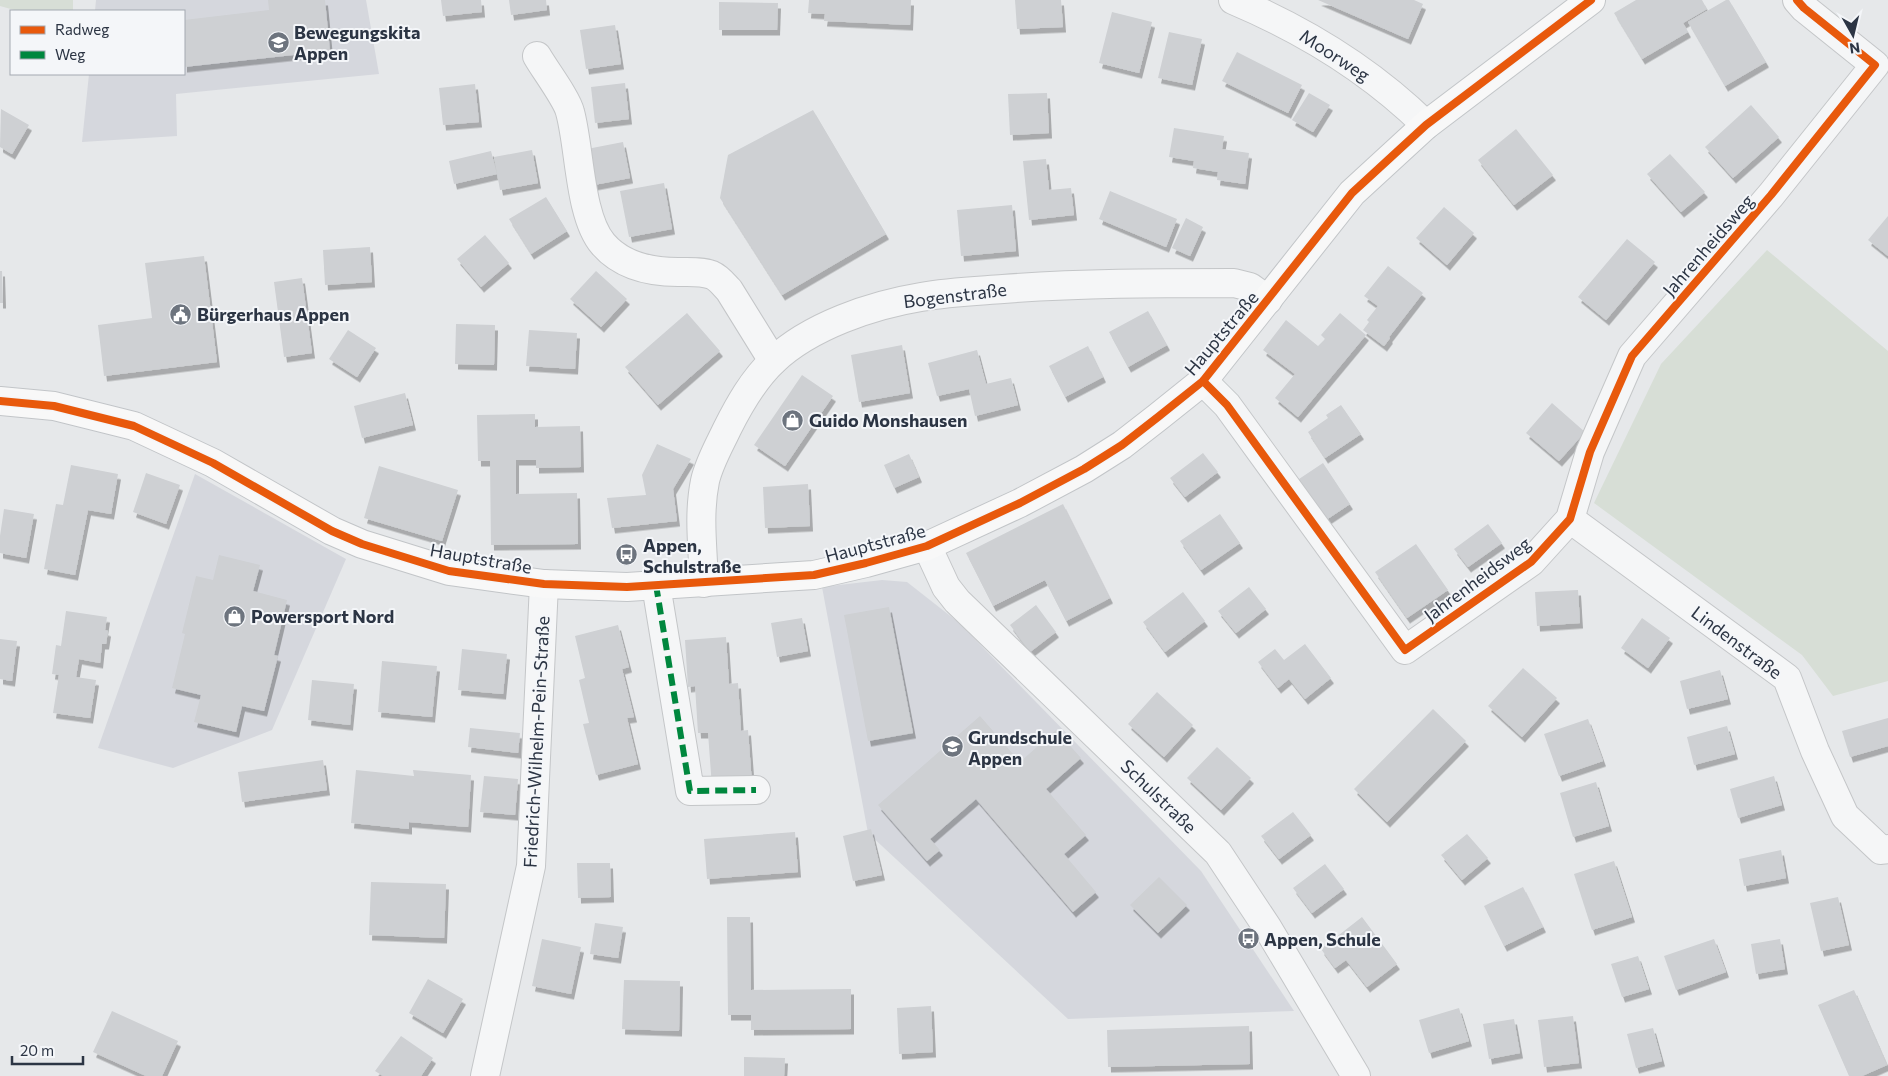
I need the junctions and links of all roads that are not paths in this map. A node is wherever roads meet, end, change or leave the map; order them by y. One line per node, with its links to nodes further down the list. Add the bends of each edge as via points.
1 (1233, 0): 5 (street, Moorweg, via 1290,26 1335,53 1385,88)
2 (1591, 0): 5 (main road, Hauptstraße)
3 (1797, 0): 10 (street, Jahrenheidsweg, via 1875,65 1771,195 1632,356 1590,452)
4 (537, 56): 7 (street, via 570,110 590,219 602,244 632,266 704,273 720,280)
5 (1426, 125): 6 (main road, Hauptstraße, via 1352,193)
6 (1268, 300): 7 (street, Bogenstraße, via 1250,287 1234,283 1056,285 922,296 835,323 810,335); 8 (main road, Hauptstraße)
7 (773, 361): 12 (street, Bogenstraße, via 737,410 705,479 700,528)
8 (1202, 381): 10 (street, Jahrenheidsweg, via 1227,405 1405,650 1531,562); 11 (main road, Hauptstraße, via 1122,445 1084,469)
9 (0, 400): 13 (main road, Hauptstraße, via 54,406 134,426 212,463 332,531 362,544 449,572)
10 (1570, 519): 16 (street, Lindenstraße, via 1787,678 1845,816 1881,850)
11 (927, 546): 12 (main road, Hauptstraße, via 814,575); 18 (street, Schulstraße, via 946,587 957,601 1218,853 1267,927)
12 (704, 583): 14 (main road, Hauptstraße)
13 (544, 584): 14 (main road, Hauptstraße); 17 (street, Friedrich-Wilhelm-Pein-Straße, via 531,866)
14 (656, 586): 15 (street, via 690,791)
15 (756, 790)
16 (1888, 849)
17 (485, 1076)
18 (1356, 1076)

